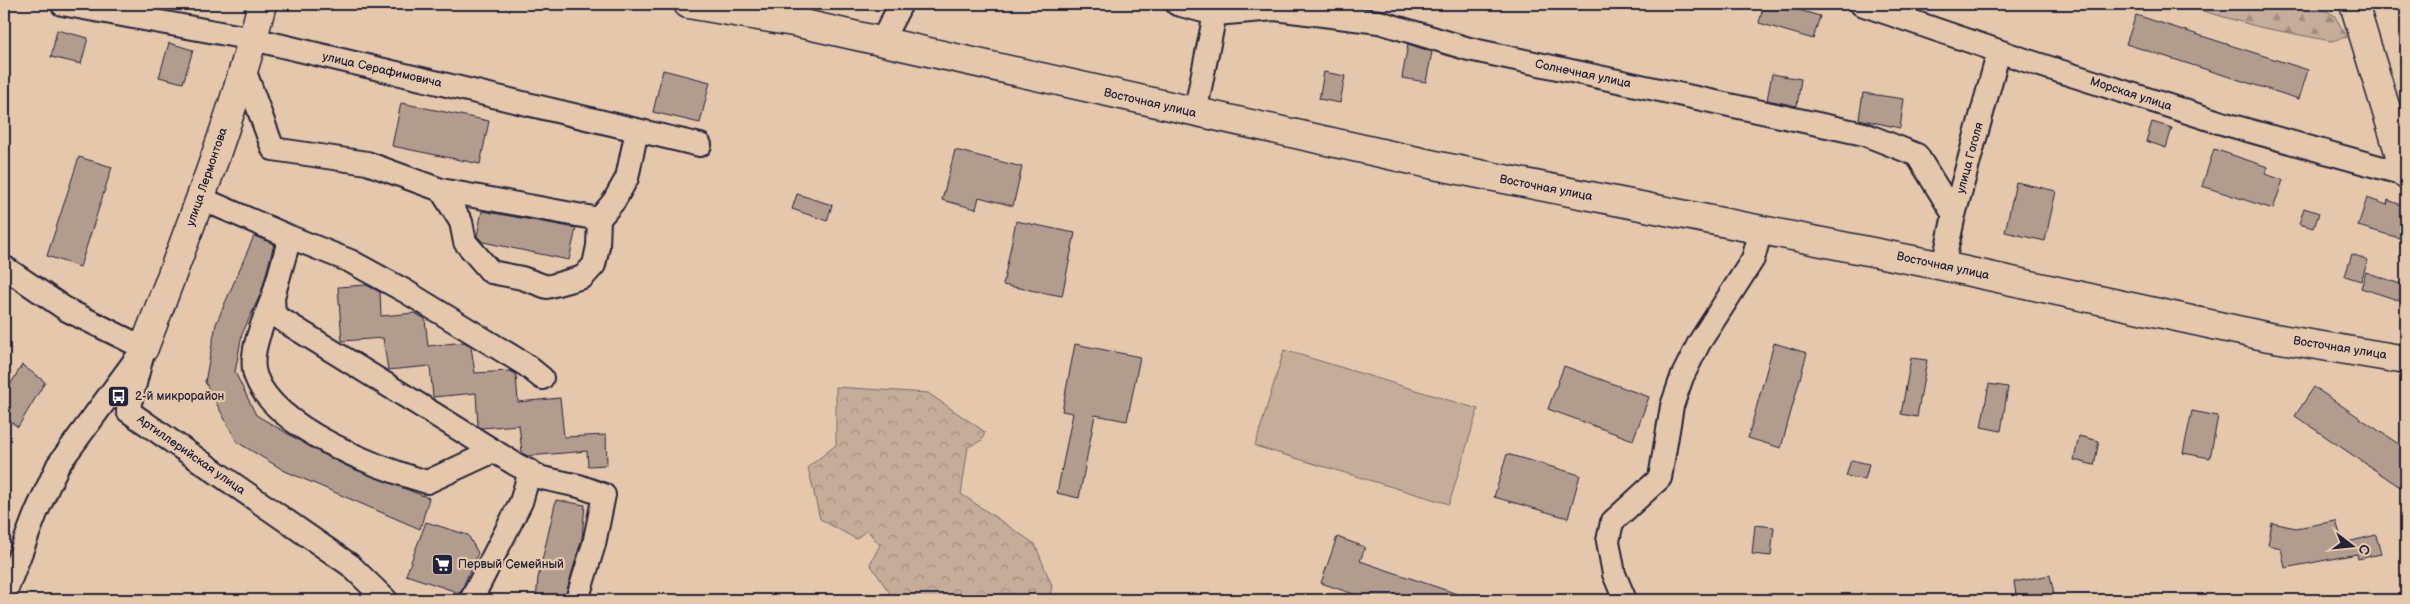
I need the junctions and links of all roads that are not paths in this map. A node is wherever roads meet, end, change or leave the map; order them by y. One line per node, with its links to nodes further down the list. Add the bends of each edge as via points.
1 (62, 4): 9 (street, улица Серафимовича)
2 (262, 4): 9 (street, улица Лермонтова)
3 (688, 4): 10 (street, Восточная улица, via 799,23)
4 (901, 4): 10 (street)
5 (1178, 4): 8 (street, Солнечная улица)
6 (1861, 4): 11 (street, Морская улица)
7 (2354, 4): 16 (street)
8 (1215, 14): 13 (street); 19 (street, Солнечная улица, via 1275,9 1379,22 1469,49 1864,134 1917,155)
9 (253, 39): 12 (street, улица Лермонтова); 14 (street, улица Серафимовича)
10 (881, 42): 13 (street, Восточная улица)
11 (1999, 51): 16 (street, Морская улица, via 2222,123); 19 (street, улица Гоголя)
12 (244, 69): 17 (street, via 273,149 367,163); 18 (street, улица Лермонтова)
13 (1195, 113): 21 (street, Восточная улица, via 1439,166)
14 (637, 130): 15 (street, улица Серафимовича); 20 (street, via 627,178 614,201)
15 (700, 145)
16 (2405, 175)
17 (441, 190): 20 (street); 20 (street, via 461,222 465,242 491,272 547,287 583,277 594,266)
18 (200, 198): 22 (street); 26 (street, улица Лермонтова)
19 (1954, 215): 23 (street, улица Гоголя)
20 (598, 219)
21 (1761, 230): 23 (street, Восточная улица); 35 (street, via 1753,259 1699,343 1682,377 1672,406 1660,478 1612,522 1608,541 1614,574)
22 (290, 236): 25 (street); 28 (street, via 350,261 405,291)
23 (1943, 266): 27 (street, Восточная улица, via 2269,337)
24 (4, 267): 26 (street, via 67,310)
25 (273, 297): 29 (street, via 274,315); 29 (street, via 255,346 255,377 272,403 294,421 380,467 427,482)
26 (144, 348): 31 (street, via 58,465); 32 (street, Артиллерийская улица, via 128,411 350,565)
27 (2406, 360)
28 (542, 378)
29 (494, 451): 30 (street)
30 (530, 471): 33 (street, via 521,502); 34 (street, via 542,478 604,495 594,544)
31 (4, 596)
32 (386, 600)
33 (471, 600)
34 (577, 600)
35 (1625, 600)

